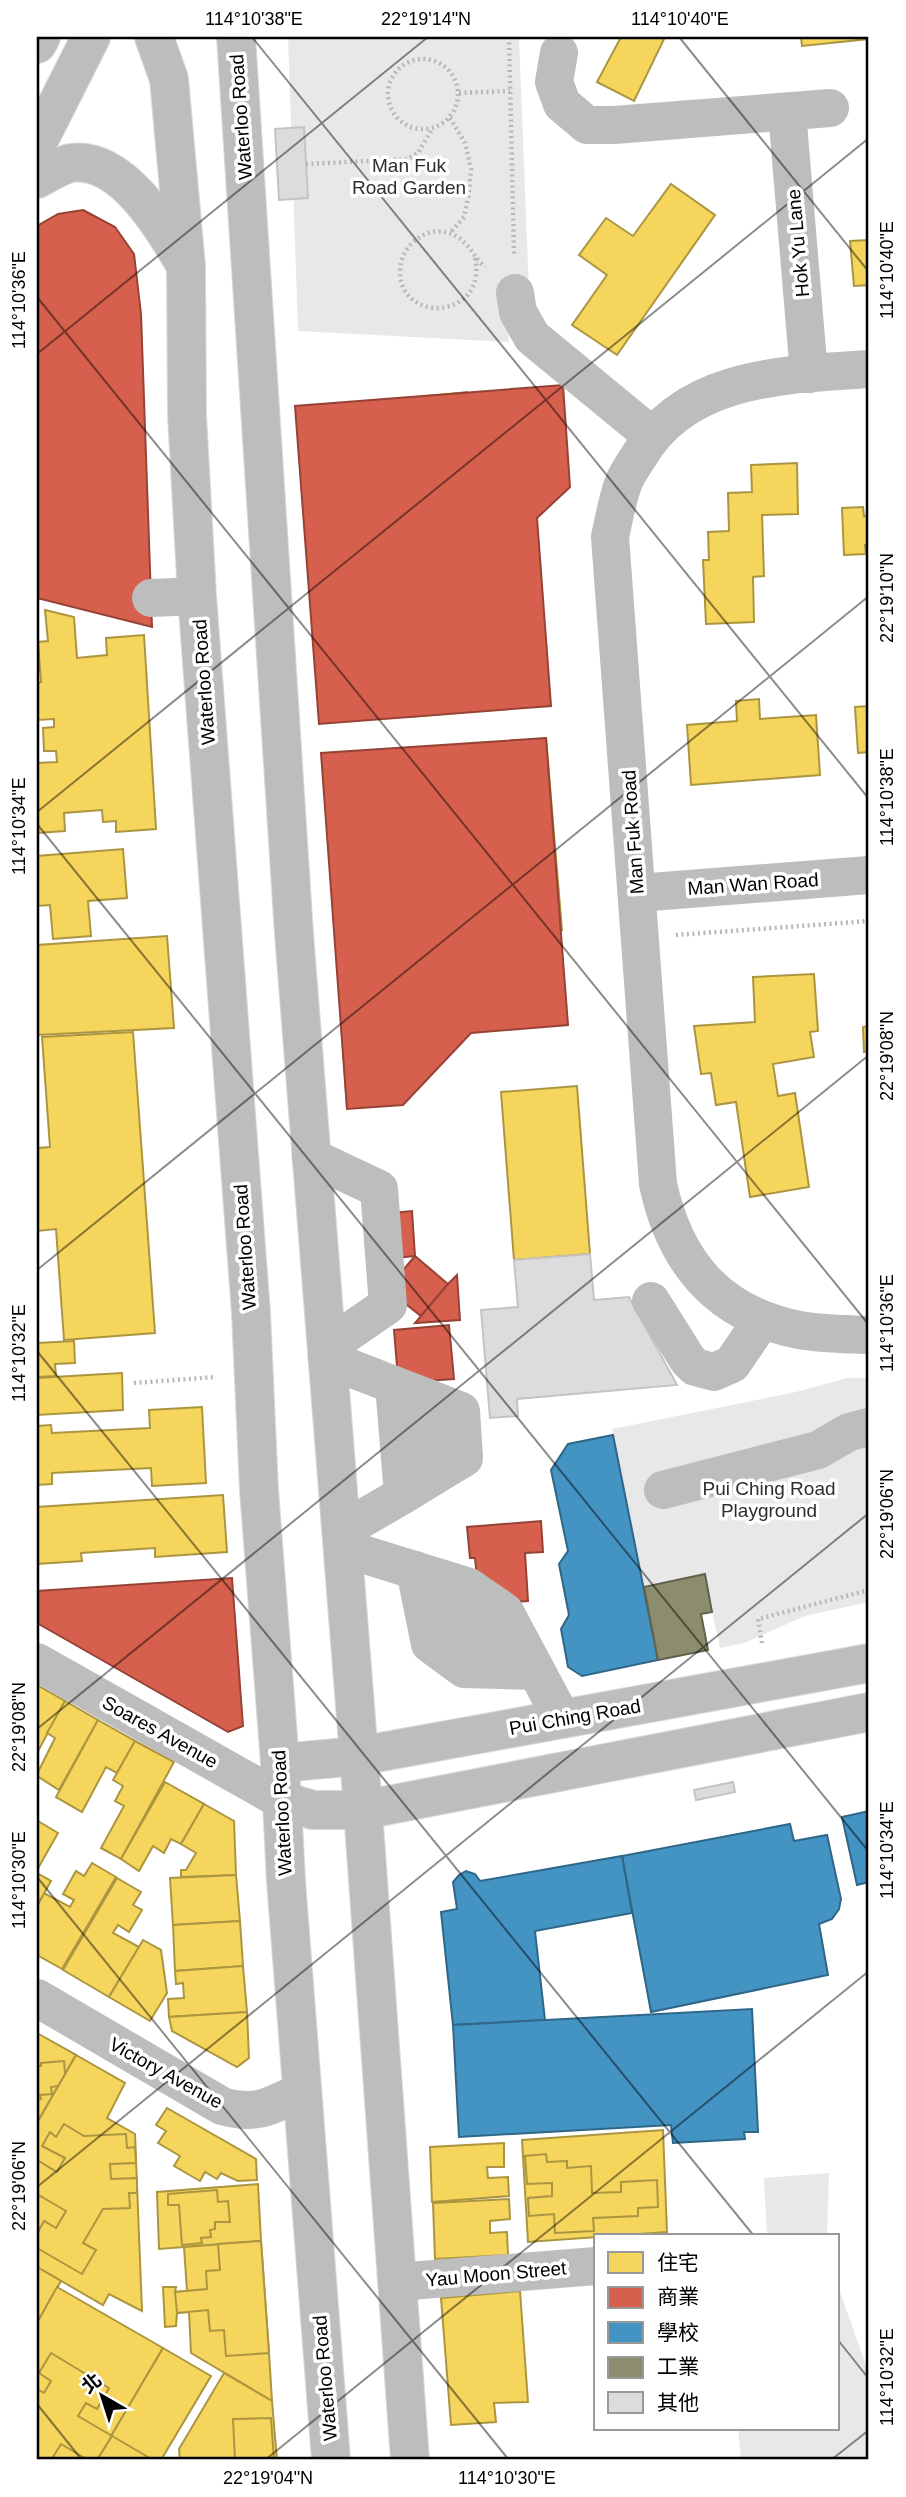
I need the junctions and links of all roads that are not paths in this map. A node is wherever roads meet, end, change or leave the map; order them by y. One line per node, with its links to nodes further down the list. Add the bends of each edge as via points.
1 (41, 37): 5 (main road)
2 (91, 37): 9 (main road)
3 (154, 37): 11 (main road, Waterloo Road, via 169,79)
4 (235, 38): 20 (main road, Waterloo Road)
5 (37, 44)
6 (559, 53): 8 (main road, via 554,82 562,104 587,125)
7 (830, 108): 8 (main road)
8 (787, 112): 14 (main road, Hok Yu Lane)
9 (37, 144)
10 (37, 179): 11 (main road, via 71,163 95,166 118,178 138,195)
11 (186, 266): 16 (main road, Waterloo Road, via 187,415)
12 (515, 293): 15 (main road, via 518,312 532,337)
13 (869, 369): 14 (main road, Man Fuk Road)
14 (809, 374): 15 (main road, Man Fuk Road, via 758,379 719,391 691,403)
15 (651, 435): 19 (main road, Man Fuk Road, via 623,482 610,537)
16 (197, 596): 17 (main road); 37 (main road, Waterloo Road)
17 (151, 598)
18 (869, 876): 19 (main road, Man Wan Road)
19 (638, 893): 22 (main road, Man Fuk Road, via 658,1184 664,1214 691,1267 711,1289)
20 (311, 1157): 24 (main road, Waterloo Road); 24 (main road, via 379,1189 388,1305)
21 (651, 1301): 22 (main road, via 688,1360 714,1372 732,1364)
22 (762, 1320): 23 (main road, Man Fuk Road, via 800,1330)
23 (869, 1335)
24 (327, 1353): 25 (main road); 29 (main road, Waterloo Road)
25 (411, 1391): 27 (main road); 27 (main road, via 460,1411 464,1458)
26 (869, 1427): 28 (main road, via 849,1432 818,1450)
27 (418, 1486): 29 (main road)
28 (663, 1490)
29 (342, 1540): 30 (main road); 36 (main road, Waterloo Road)
30 (415, 1570): 33 (main road, via 469,1587 505,1612); 33 (main road, via 430,1644 464,1669)
31 (37, 1662): 38 (main road, Soares Avenue)
32 (869, 1664): 35 (main road, Pui Ching Road)
33 (536, 1671): 35 (main road)
34 (869, 1712): 39 (main road)
35 (562, 1719): 36 (main road, Pui Ching Road)
36 (359, 1756): 37 (main road, Pui Ching Road); 39 (main road, Waterloo Road)
37 (280, 1763): 38 (main road, Waterloo Road)
38 (283, 1801): 39 (main road, via 313,1810); 41 (main road, Waterloo Road)
39 (363, 1810): 43 (main road, Waterloo Road)
40 (37, 1998): 41 (main road, Victory Avenue, via 222,2106 242,2112 267,2108)
41 (302, 2091): 44 (main road, Waterloo Road)
42 (594, 2266): 43 (main road, Yau Moon Street)
43 (397, 2282): 45 (main road, Waterloo Road)
44 (331, 2460)
45 (410, 2460)

